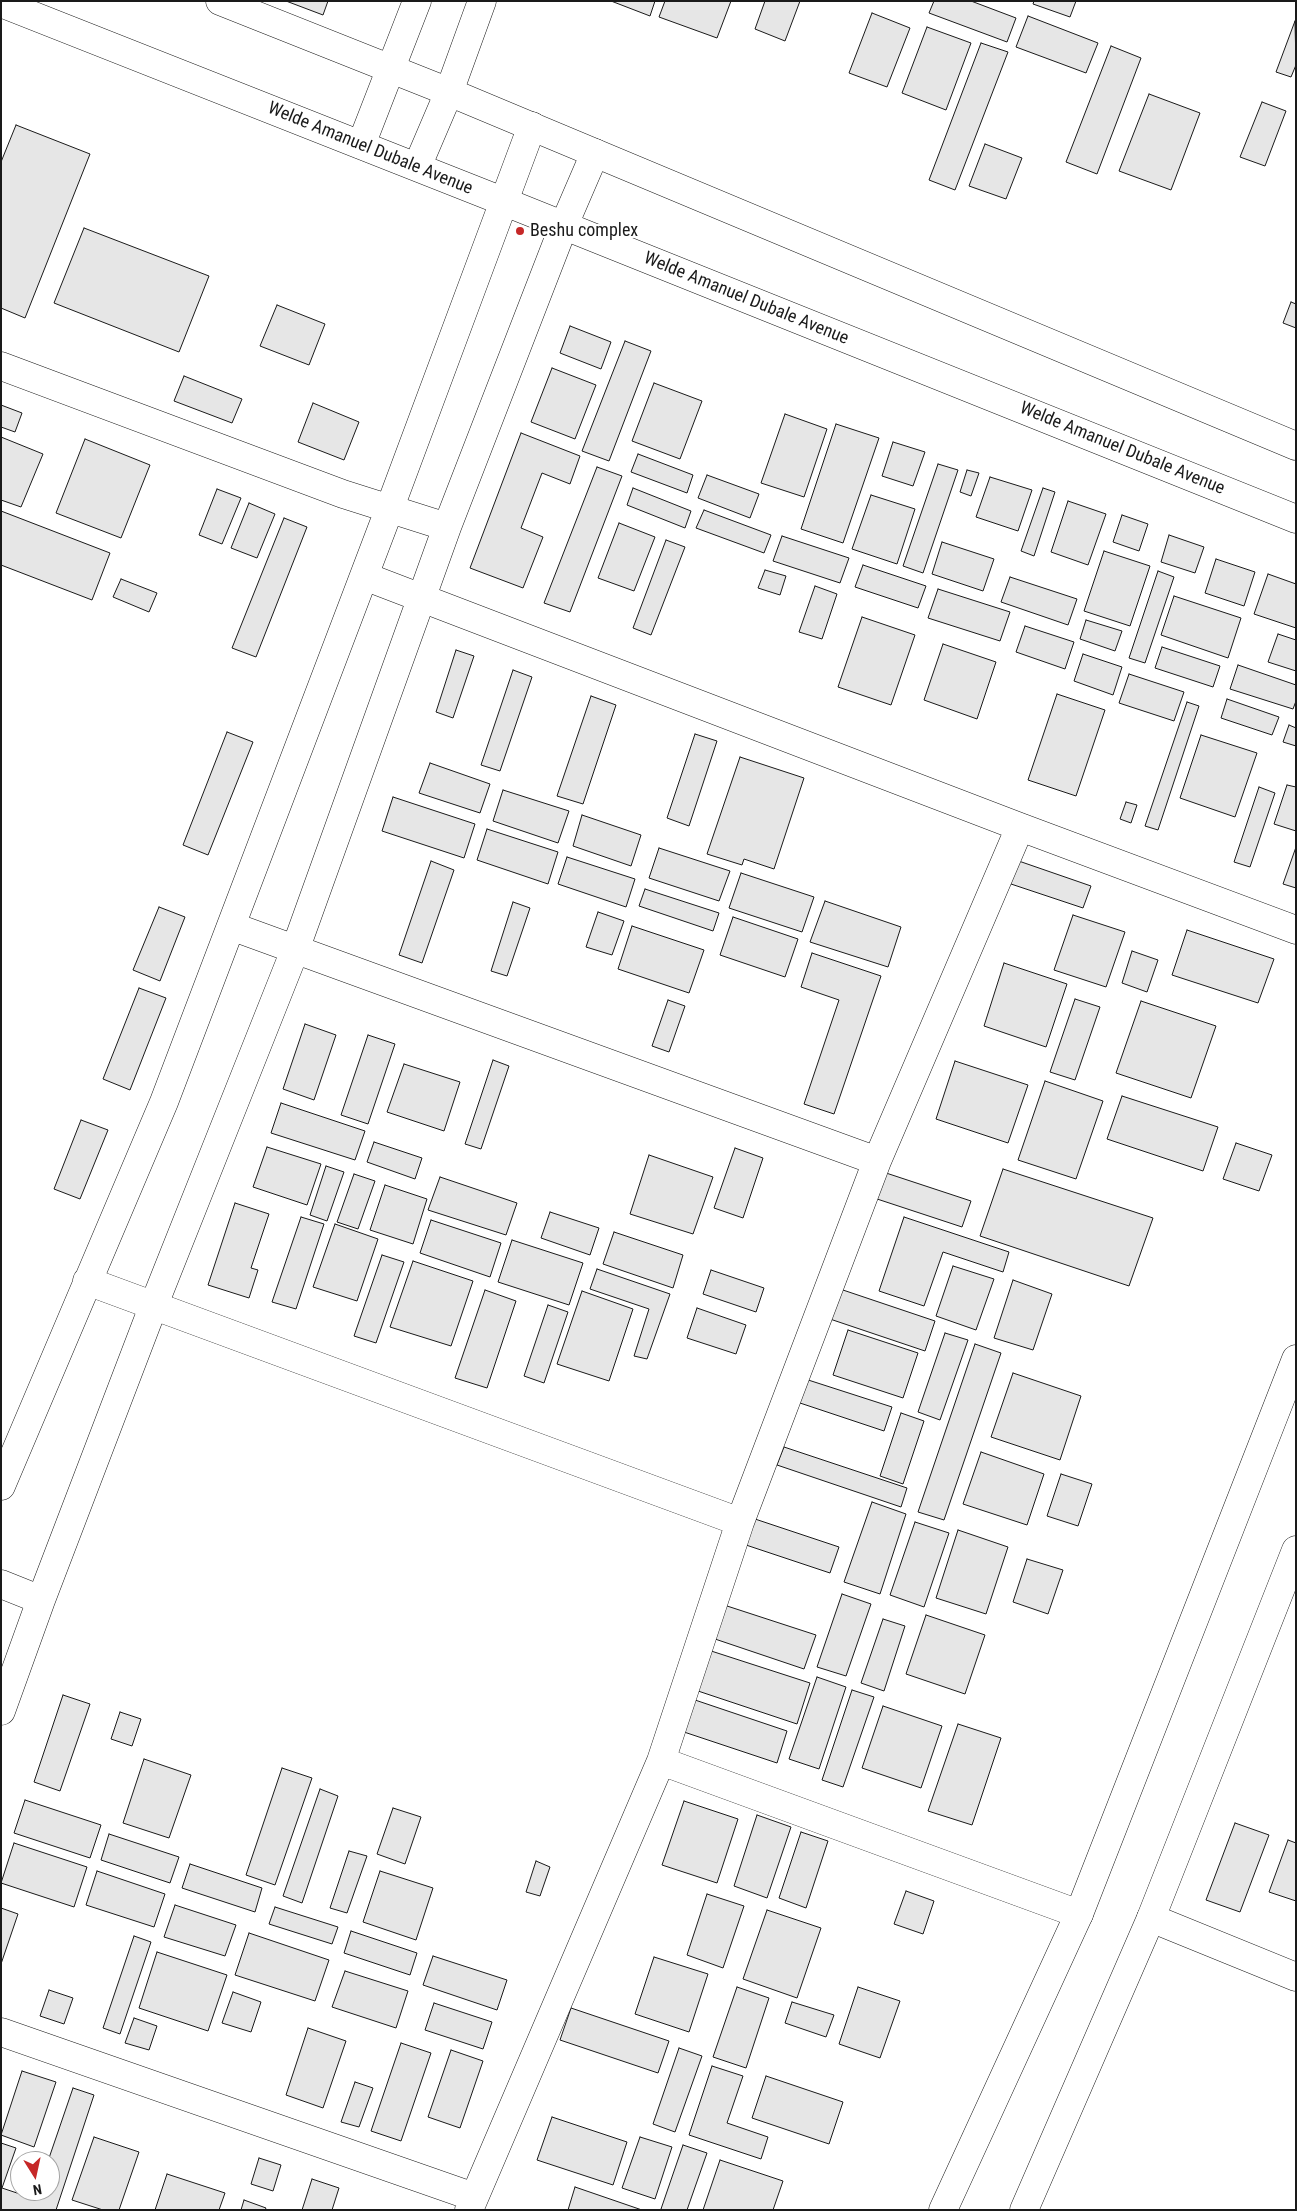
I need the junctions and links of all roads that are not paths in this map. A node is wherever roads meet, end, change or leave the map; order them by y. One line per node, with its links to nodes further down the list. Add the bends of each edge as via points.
1 (220, 1): 5 (street)
2 (418, 1): 5 (street)
3 (482, 1): 6 (street)
4 (1, 3): 8 (street, Welde Amanuel Dubale Avenue)
5 (392, 69): 6 (street); 8 (street)
6 (449, 92): 7 (street); 10 (street)
7 (532, 126): 9 (street); 11 (street)
8 (361, 145): 10 (street, Welde Amanuel Dubale Avenue)
9 (595, 153): 12 (street); 14 (street)
10 (417, 168): 11 (street, Welde Amanuel Dubale Avenue)
11 (505, 202): 12 (street, Welde Amanuel Dubale Avenue); 15 (street)
12 (564, 226): 16 (street, Welde Amanuel Dubale Avenue); 17 (street)
13 (1, 366): 15 (street)
14 (1296, 446)
15 (390, 510): 17 (street); 18 (street)
16 (1296, 519)
17 (446, 527): 19 (street)
18 (364, 576): 19 (street); 21 (street)
19 (421, 596): 20 (street); 23 (street)
20 (1020, 827): 22 (street); 24 (street)
21 (231, 926): 23 (street); 25 (street, via 164,1102)
22 (1296, 930)
23 (295, 950): 24 (street); 26 (street)
24 (877, 1161): 29 (street)
25 (87, 1281): 26 (street); 28 (street)
26 (153, 1307): 29 (street); 32 (street)
27 (1296, 1359): 35 (street)
28 (1, 1486)
29 (740, 1522): 34 (street)
30 (1296, 1550): 36 (street)
31 (1, 1584): 32 (street)
32 (41, 1600): 33 (street)
33 (1, 1710)
34 (661, 1761): 35 (street); 39 (street)
35 (1079, 1914): 40 (street)
36 (1151, 1918): 37 (street); 41 (street)
37 (1296, 1978)
38 (1, 2032): 39 (street)
39 (471, 2204)
40 (943, 2210)
41 (1024, 2210)

